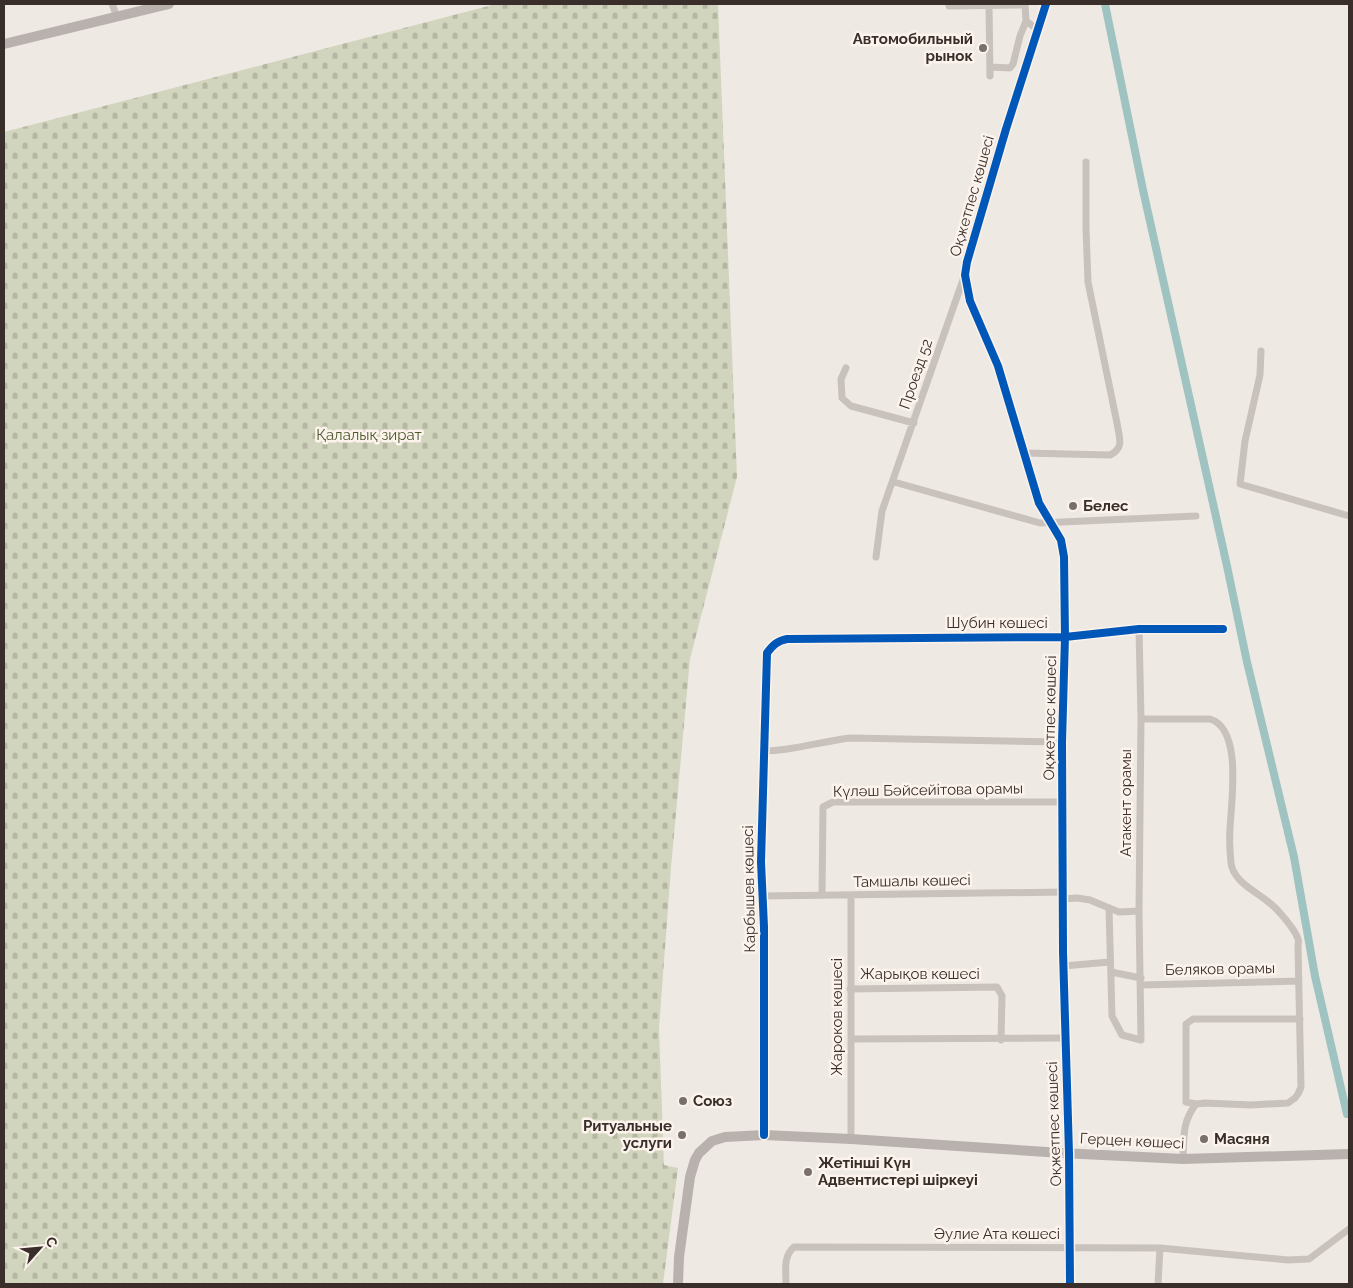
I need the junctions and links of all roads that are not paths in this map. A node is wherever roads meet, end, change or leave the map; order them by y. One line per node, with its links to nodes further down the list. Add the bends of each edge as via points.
1 (112, 4): 8 (street)
2 (169, 4): 8 (street)
3 (948, 4): 6 (street)
4 (1025, 4): 7 (street); 9 (street)
5 (1046, 4): 10 (street, Оқжетпес көшесі)
6 (969, 5): 7 (street)
7 (989, 5): 12 (street)
8 (117, 17): 11 (street)
9 (1026, 21): 10 (street); 12 (street, via 1010,68)
10 (1038, 30): 15 (street, Оқжетпес көшесі)
11 (4, 44)
12 (990, 67): 13 (street)
13 (990, 76)
14 (1086, 162): 19 (street, via 1088,282 1120,446 1110,455)
15 (965, 275): 18 (street, Проезд 52); 19 (street, Оқжетпес көшесі, via 970,301 998,366)
16 (1262, 351): 22 (street, via 1240,484)
17 (846, 368): 18 (street, via 841,379 842,398 851,406)
18 (914, 423): 20 (street, Проезд 52)
19 (1024, 453): 23 (street, Оқжетпес көшесі, via 1039,503)
20 (894, 482): 23 (street, via 1040,523); 24 (street, Проезд 52, via 882,511)
21 (1196, 516): 23 (street)
22 (1349, 516)
23 (1050, 523): 27 (street, Оқжетпес көшесі, via 1061,540 1064,557)
24 (876, 557)
25 (1140, 629): 26 (street, Шубин көшесі); 27 (street, Шубин көшесі); 29 (street, Атакент орамы)
26 (1223, 629)
27 (1065, 637): 28 (street, Шубин көшесі, via 787,639); 30 (street, Оқжетпес көшесі)
28 (772, 645): 31 (street, Карбышев көшесі, via 767,653)
29 (1141, 719): 38 (street, Атакент орамы); 43 (street, via 1210,719 1220,724 1226,733 1233,763 1229,832 1232,866 1235,875 1270,902 1293,930 1298,940)
30 (1062, 742): 31 (street, via 851,738 828,740 796,749); 32 (street, Оқжетпес көшесі)
31 (764, 751): 34 (street, Карбышев көшесі, via 760,862)
32 (1063, 802): 33 (street, Күләш Бәйсейітова орамы, via 833,802 823,807); 36 (street, Оқжетпес көшесі)
33 (822, 895): 34 (street, Тамшалы көшесі); 35 (street, Тамшалы көшесі)
34 (763, 896): 50 (street, Карбышев көшесі)
35 (852, 896): 36 (street, Тамшалы көшесі); 44 (street, Жароков көшесі)
36 (1062, 896): 37 (street, Тамшалы көшесі, via 1090,900); 40 (street, Оқжетпес көшесі)
37 (1109, 909): 38 (street, Тамшалы көшесі); 39 (street)
38 (1139, 911): 42 (street, Атакент орамы)
39 (1110, 962): 40 (street); 41 (street)
40 (1063, 966): 46 (street, Оқжетпес көшесі)
41 (1111, 972): 42 (street); 42 (street, Атакент орамы, via 1112,1016 1117,1028 1122,1035 1141,1040)
42 (1141, 981): 43 (street, Беляков орамы)
43 (1299, 981): 45 (street)
44 (850, 989): 47 (street, Жароков көшесі); 48 (street, Жарықов көшесі, via 997,987 1002,996)
45 (1300, 1019): 49 (street, via 1301,1087 1291,1102); 49 (street, via 1193,1019 1186,1024 1186,1102)
46 (1065, 1038): 48 (street); 52 (street, Оқжетпес көшесі)
47 (852, 1039): 48 (street); 51 (street, Жароков көшесі)
48 (1001, 1040)
49 (1196, 1104): 54 (street, via 1185,1125)
50 (764, 1135): 51 (street, Герцен көшесі); 58 (street, via 725,1137 712,1141 699,1153 690,1177)
51 (851, 1139): 52 (street, Герцен көшесі)
52 (1069, 1153): 54 (street, Герцен көшесі); 56 (street, Оқжетпес көшесі)
53 (1349, 1154): 54 (street, Герцен көшесі)
54 (1183, 1159)
55 (1349, 1229): 57 (street, Әулие Ата көшесі, via 1309,1259 1288,1260)
56 (1070, 1248): 57 (street, Әулие Ата көшесі); 59 (street, Әулие Ата көшесі, via 794,1247 788,1252); 60 (street, Оқжетпес көшесі)
57 (1160, 1248): 61 (street)
58 (678, 1284)
59 (786, 1284)
60 (1070, 1284)
61 (1158, 1284)

